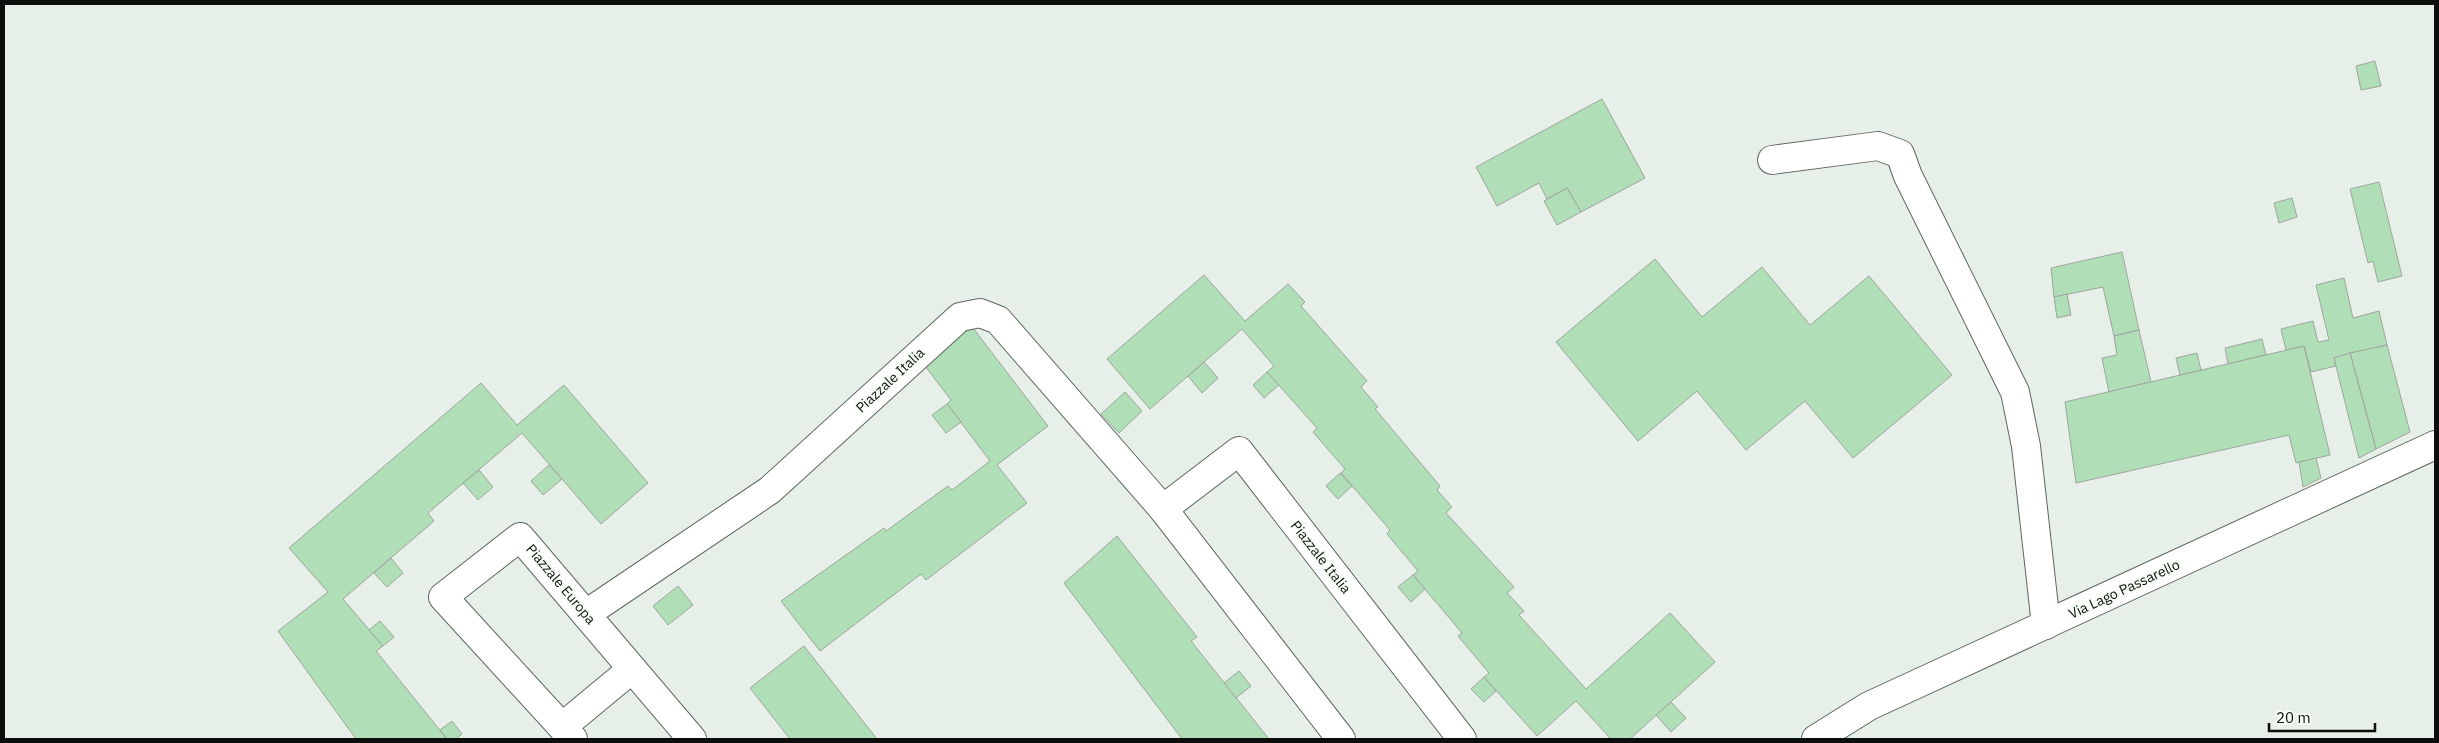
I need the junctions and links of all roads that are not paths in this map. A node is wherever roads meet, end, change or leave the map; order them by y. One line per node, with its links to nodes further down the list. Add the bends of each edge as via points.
1 (1772, 160): 5 (street, via 1878,146 1900,154 2014,392 2026,446)
2 (2435, 445): 5 (street, Via Lago Passarello)
3 (1163, 509): 4 (street, Piazzale Italia, via 998,320 980,313 960,317 940,333 770,490); 9 (street, Piazzale Italia); 10 (street, Piazzale Italia, via 1239,451)
4 (586, 614): 6 (street, Piazzale Europa); 7 (street, Piazzale Europa, via 520,536 443,597)
5 (2046, 625): 11 (street, Via Lago Passarello, via 1869,706)
6 (632, 669): 7 (street); 8 (street, Piazzale Europa)
7 (568, 733)
8 (692, 739)
9 (1341, 739)
10 (1462, 739)
11 (1816, 739)

